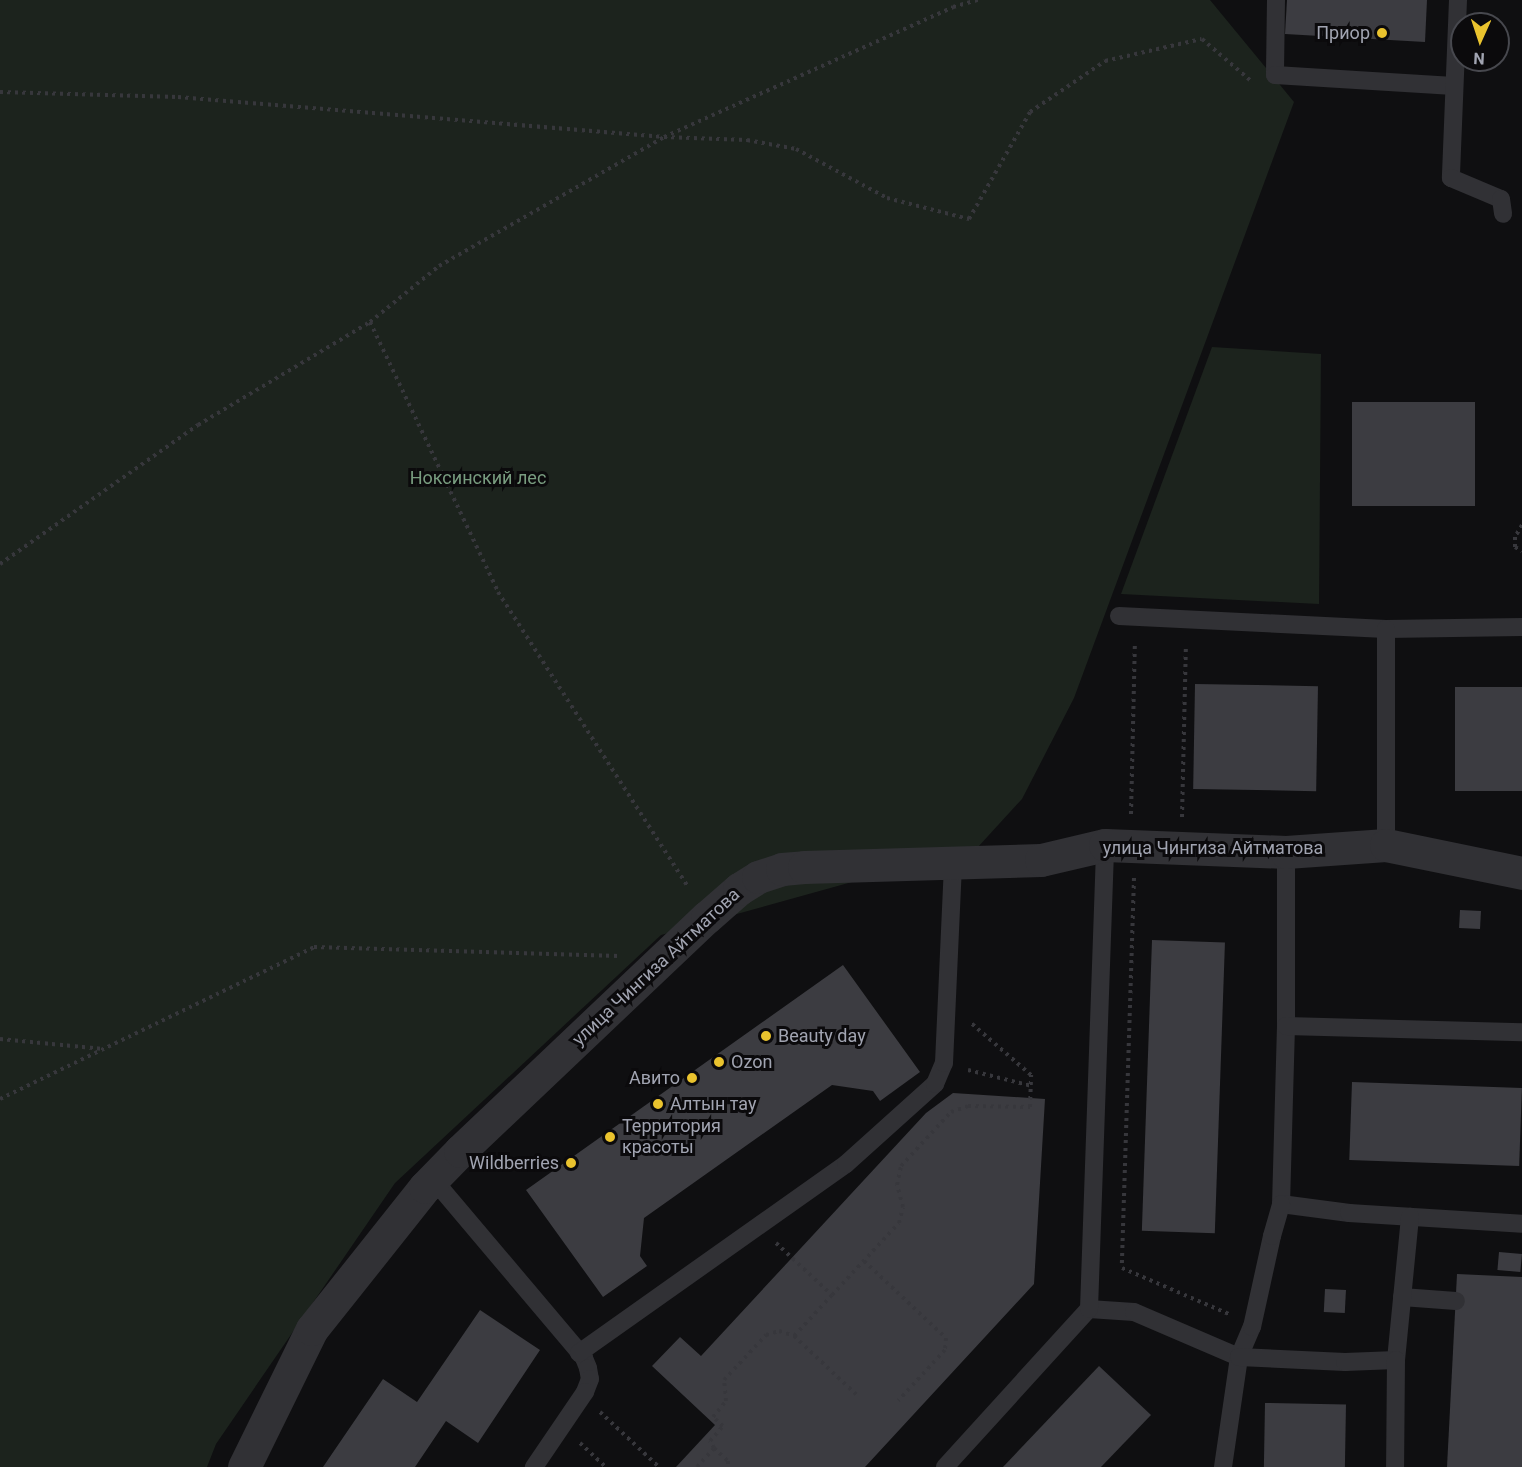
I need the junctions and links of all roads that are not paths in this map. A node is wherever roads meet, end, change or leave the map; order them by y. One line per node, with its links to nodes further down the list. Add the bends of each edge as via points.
1 (1276, 0): 3 (lane, via 1275,75)
2 (1458, 0): 3 (lane)
3 (1454, 86): 4 (lane, via 1451,178 1501,198)
4 (1503, 214)
5 (1127, 617): 7 (lane)
6 (1522, 627): 7 (lane)
7 (1386, 629): 9 (lane)
8 (1117, 845): 10 (street, улица Чингиза Айтматова); 11 (street, улица Чингиза Айтматова, via 1041,860); 21 (lane)
9 (1386, 845): 10 (street, улица Чингиза Айтматова); 12 (street, улица Чингиза Айтматова)
10 (1286, 852): 13 (lane)
11 (953, 863): 15 (street, улица Чингиза Айтматова, via 782,869 739,889); 22 (lane, via 944,1063 935,1084 846,1164)
12 (1522, 873)
13 (1286, 1026): 14 (lane); 16 (lane)
14 (1522, 1032)
15 (432, 1179): 22 (lane); 25 (street, улица Чингиза Айтматова, via 312,1329)
16 (1281, 1204): 17 (lane); 23 (lane, via 1253,1324)
17 (1410, 1217): 18 (lane); 19 (lane)
18 (1522, 1224)
19 (1402, 1297): 20 (lane); 24 (lane)
20 (1456, 1301)
21 (1089, 1309): 23 (lane, via 1134,1312); 27 (lane)
22 (579, 1353): 26 (lane, via 589,1372 588,1385)
23 (1239, 1357): 24 (lane); 28 (lane)
24 (1396, 1360): 29 (lane)
25 (244, 1467)
26 (534, 1467)
27 (945, 1467)
28 (1223, 1467)
29 (1395, 1467)

